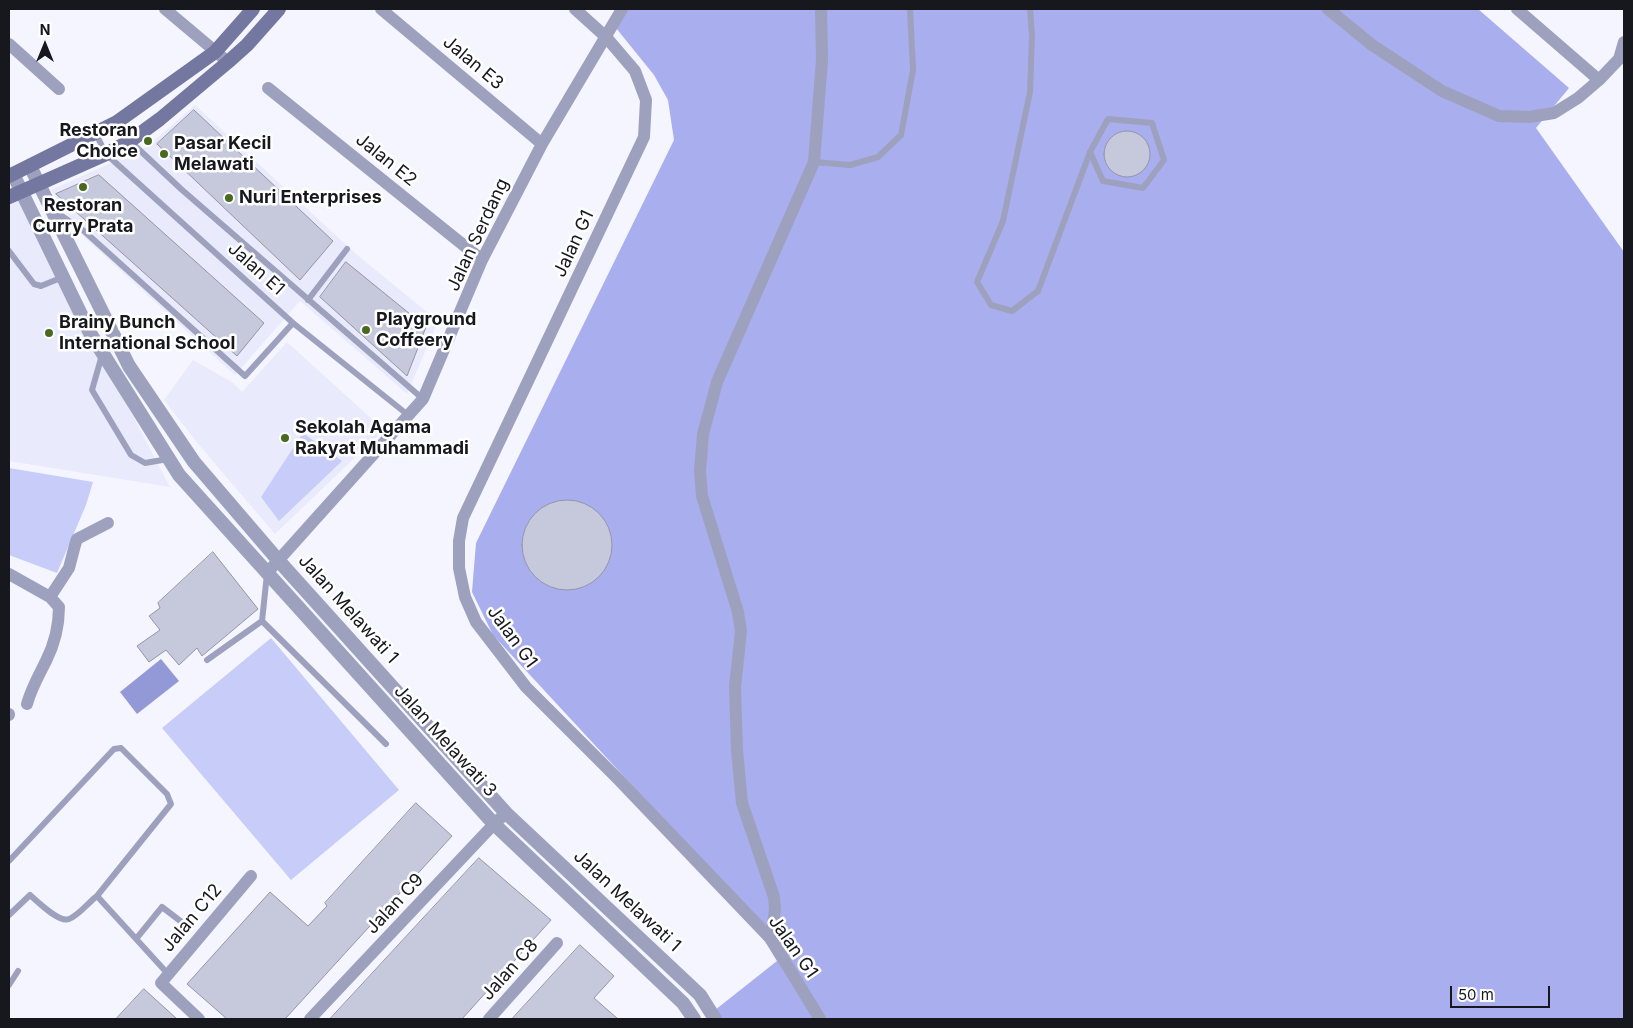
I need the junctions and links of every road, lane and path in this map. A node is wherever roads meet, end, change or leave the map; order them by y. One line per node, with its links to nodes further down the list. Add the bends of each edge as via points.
1 (165, 9): 15 (street)
2 (253, 9): 15 (main road)
3 (279, 9): 16 (main road)
4 (381, 9): 23 (street, Jalan E3)
5 (575, 9): 12 (street, Jalan G1)
6 (622, 9): 12 (street, Jalan Serdang)
7 (821, 9): 26 (street, via 822,60)
8 (910, 9): 26 (lane, via 914,70 901,136 878,157 850,165)
9 (1030, 9): 24 (lane, via 1030,92 1003,221 977,282 991,304 1012,311 1038,291)
10 (1328, 9): 17 (street, via 1372,45 1442,90 1499,116 1528,117 1554,113)
11 (1517, 9): 17 (street)
12 (606, 37): 23 (street, Jalan Serdang); 59 (street, Jalan G1, via 638,78 646,100 644,136 462,518 459,568 465,597 476,622 526,687)
13 (1624, 42): 17 (street, via 1619,59)
14 (9, 44): 19 (street)
15 (215, 52): 16 (street); 20 (main road)
16 (228, 62): 22 (main road)
17 (1599, 80)
18 (268, 88): 34 (street, Jalan E2)
19 (59, 89)
20 (117, 122): 21 (main road); 22 (lane, Jalan E1)
21 (96, 134): 25 (lane, Jalan E1); 27 (main road)
22 (130, 141): 25 (main road); 36 (lane, Jalan E1)
23 (542, 144): 34 (street, Jalan Serdang)
24 (1090, 152): 24 (lane, via 1108,119 1143,122 1152,123 1164,160 1143,188 1103,181)
25 (106, 154): 29 (main road); 37 (lane, Jalan E1)
26 (814, 162): 59 (street, via 717,382 703,434 700,471 702,496 741,631 736,705 742,803 774,897)
27 (30, 166): 28 (main road); 29 (street, Jalan Melawati 1)
28 (11, 175): 30 (street)
29 (38, 184): 30 (main road); 31 (street, Jalan Melawati 1)
30 (15, 194): 35 (street)
31 (51, 208): 37 (lane, via 84,231 245,376); 43 (street, Jalan Melawati 1, via 129,366 194,462)
32 (347, 249): 36 (lane)
33 (9, 251): 35 (lane, via 34,284 41,286)
34 (482, 260): 39 (street, Jalan Serdang)
35 (63, 277): 38 (street)
36 (308, 300): 39 (lane, Jalan E1)
37 (292, 323): 40 (lane, Jalan E1)
38 (103, 354): 41 (street); 41 (lane, via 92,390 132,456 145,464)
39 (423, 399): 40 (street, Jalan Serdang)
40 (408, 415): 43 (street, Jalan Serdang)
41 (169, 459): 44 (street, via 179,475)
42 (108, 523): 46 (street, via 77,539 69,568)
43 (278, 560): 44 (street, Jalan Serdang); 51 (street, Jalan Melawati 1)
44 (267, 573): 47 (lane); 52 (street, Jalan Melawati 3)
45 (9, 574): 46 (street)
46 (50, 597): 49 (street, via 59,607 59,621)
47 (262, 622): 48 (lane); 50 (lane)
48 (207, 660)
49 (27, 704)
50 (386, 744)
51 (506, 813): 52 (street, Jalan C9); 68 (street, Jalan Melawati 1, via 700,995)
52 (494, 824): 65 (street, Jalan C9); 67 (street, Jalan Melawati 1, via 682,1003)
53 (9, 862): 55 (lane, via 114,749 121,748 167,794 171,804)
54 (251, 876): 62 (street, Jalan C12)
55 (97, 896): 56 (lane, via 70,919 57,917 30,895); 58 (lane)
56 (9, 915)
57 (183, 923): 58 (lane, via 162,907)
58 (136, 939): 62 (lane)
59 (771, 939): 69 (street, Jalan G1)
60 (557, 943): 66 (street, Jalan C8)
61 (18, 971): 63 (lane)
62 (164, 979): 64 (street)
63 (9, 985)
64 (199, 1019)
65 (310, 1019)
66 (489, 1019)
67 (694, 1019)
68 (715, 1019)
69 (820, 1019)

